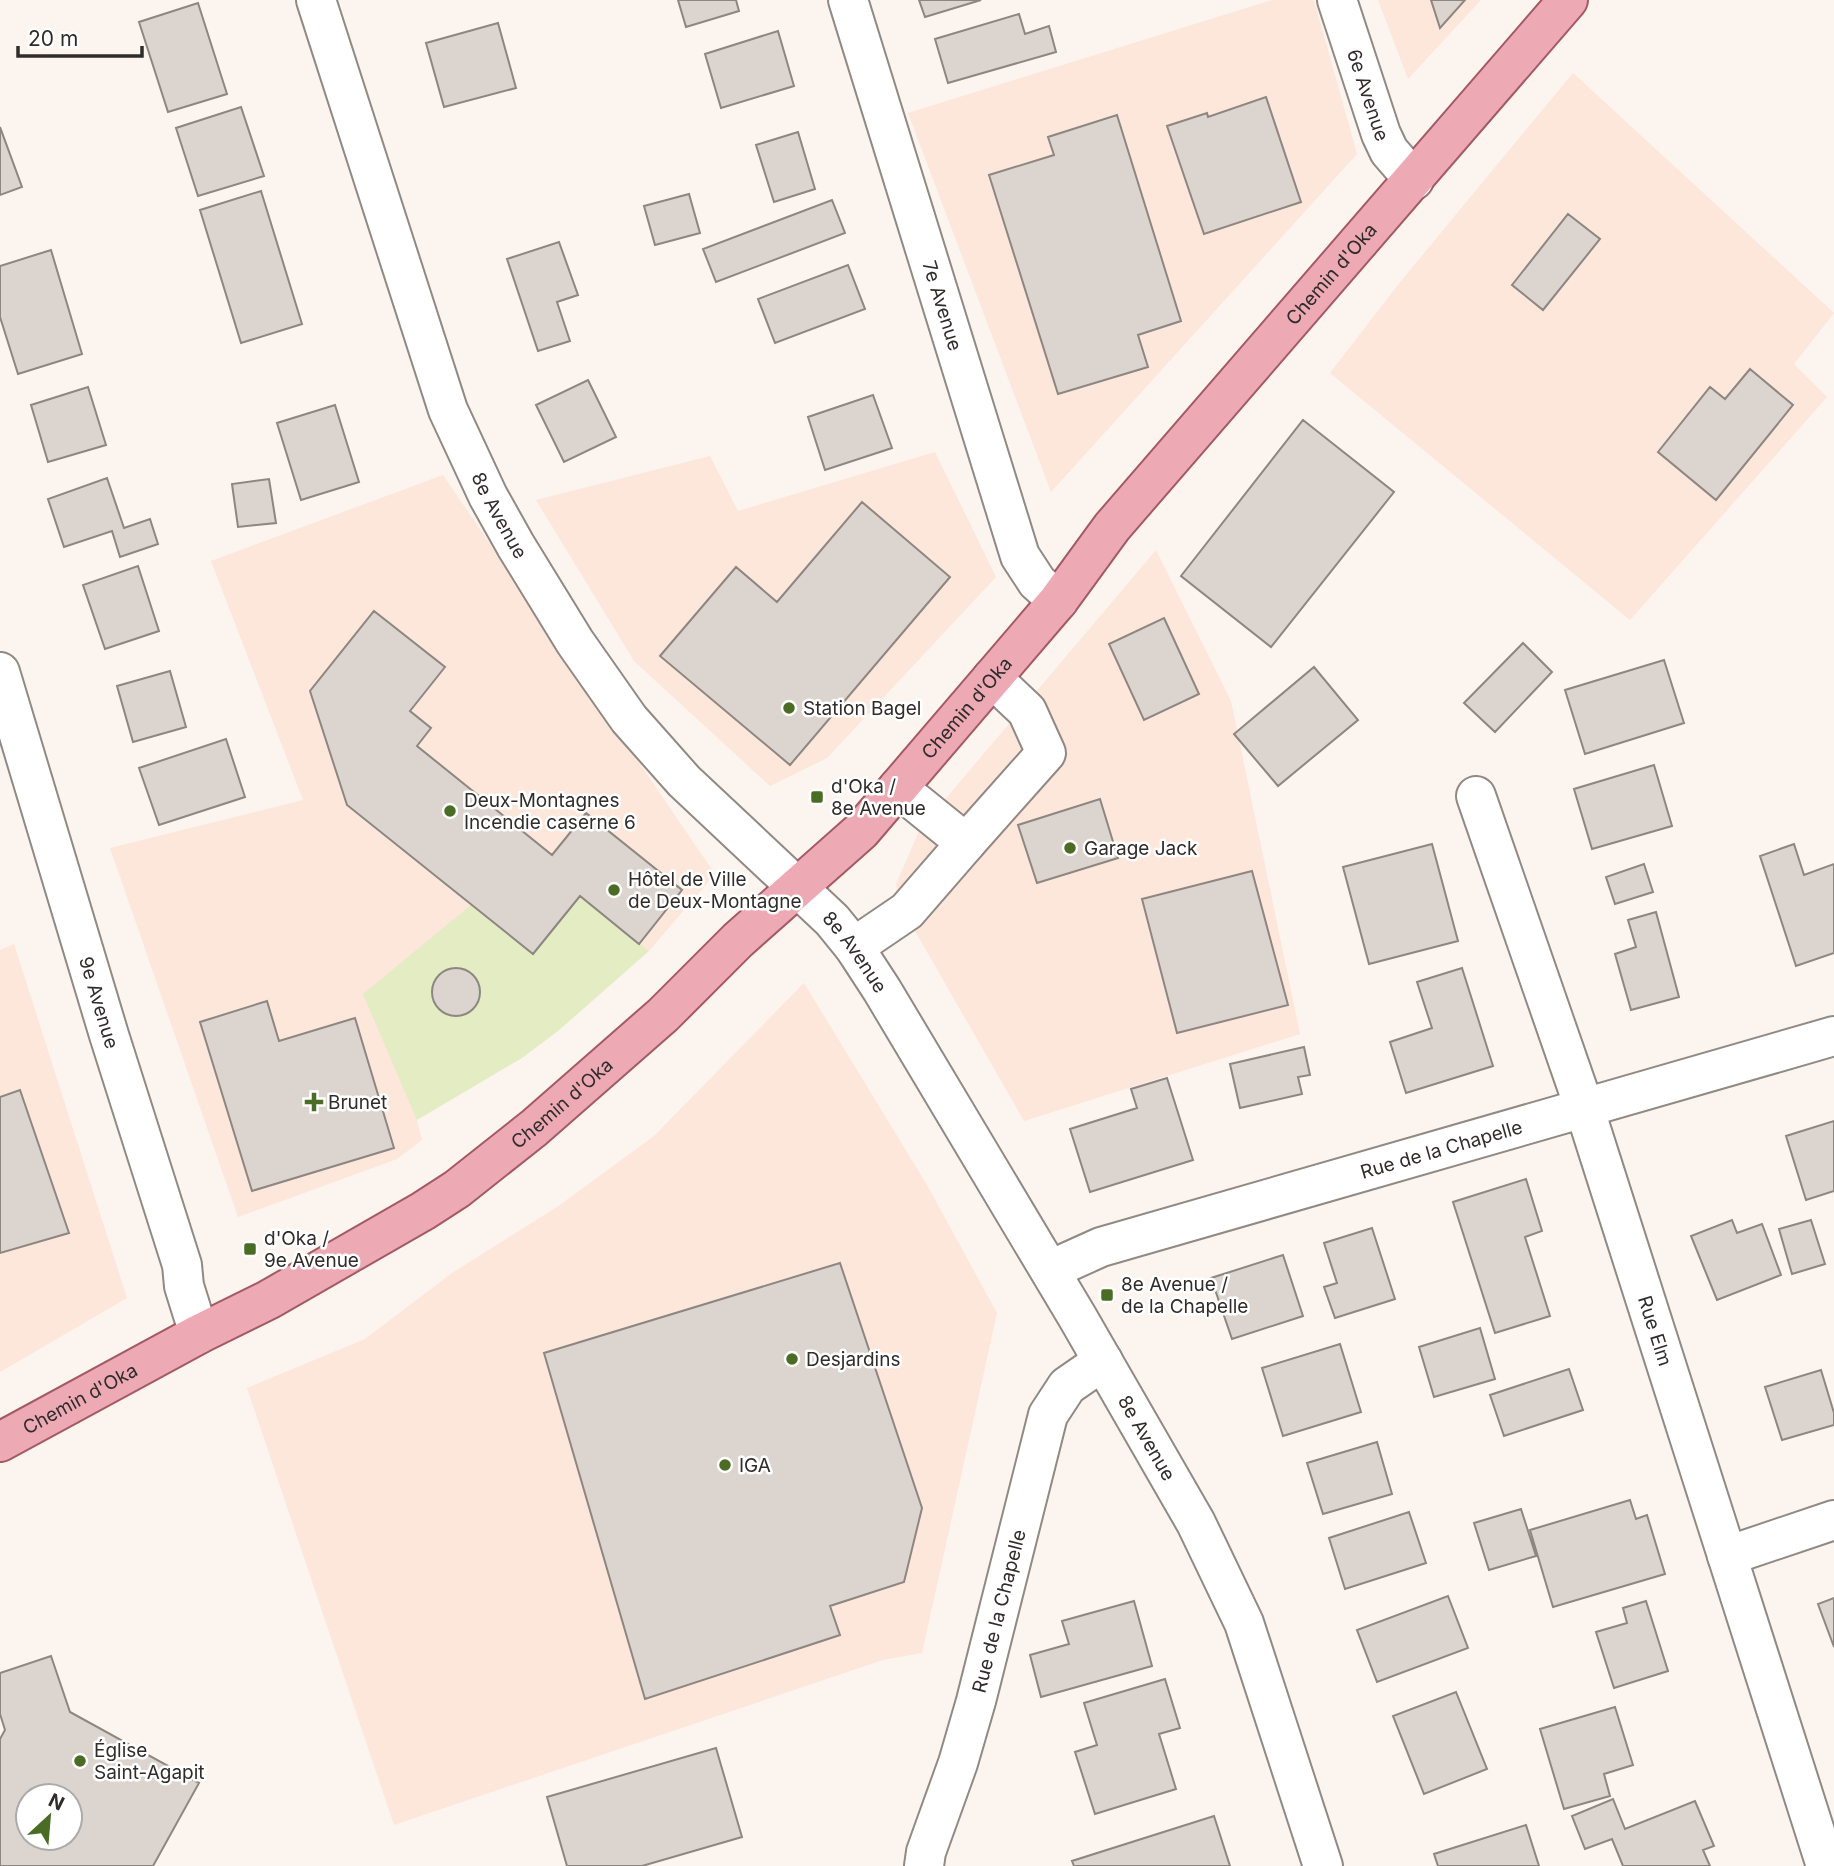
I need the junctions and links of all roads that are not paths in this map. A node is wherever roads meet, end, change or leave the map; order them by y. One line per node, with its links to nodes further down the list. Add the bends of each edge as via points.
1 (316, 0): 12 (street, 8e Avenue, via 426,348 448,410 488,496 569,632 629,719 694,790)
2 (848, 0): 6 (street, 7e Avenue, via 1020,556 1037,582)
3 (1337, 0): 5 (street, 6e Avenue, via 1381,134)
4 (1569, 0): 5 (main road, Chemin d'Oka)
5 (1414, 180): 6 (main road, Chemin d'Oka, via 1112,527)
6 (1058, 601): 8 (main road, Chemin d'Oka)
7 (0, 672): 17 (street, 9e Avenue)
8 (992, 678): 9 (main road, Chemin d'Oka); 11 (street, via 1027,712 1046,753)
9 (898, 788): 11 (street); 12 (main road, Chemin d'Oka, via 861,831)
10 (1476, 796): 15 (street, Rue Elm)
11 (966, 844): 13 (street, via 907,911)
12 (798, 887): 13 (street, 8e Avenue); 17 (main road, Chemin d'Oka, via 618,1056 457,1189 268,1300)
13 (855, 947): 16 (street, 8e Avenue)
14 (1834, 1036): 15 (street, Rue de la Chapelle)
15 (1584, 1107): 16 (street, Rue de la Chapelle, via 1101,1247); 21 (street, Rue Elm)
16 (1049, 1270): 18 (street, 8e Avenue)
17 (199, 1334): 19 (main road, Chemin d'Oka)
18 (1103, 1361): 22 (street, Rue de la Chapelle, via 1067,1386 1048,1415 958,1763); 23 (street, 8e Avenue, via 1196,1523 1244,1623)
19 (0, 1442)
20 (1834, 1520): 21 (street)
21 (1727, 1556): 24 (street, Rue Elm)
22 (917, 1861)
23 (1323, 1866)
24 (1826, 1866)

